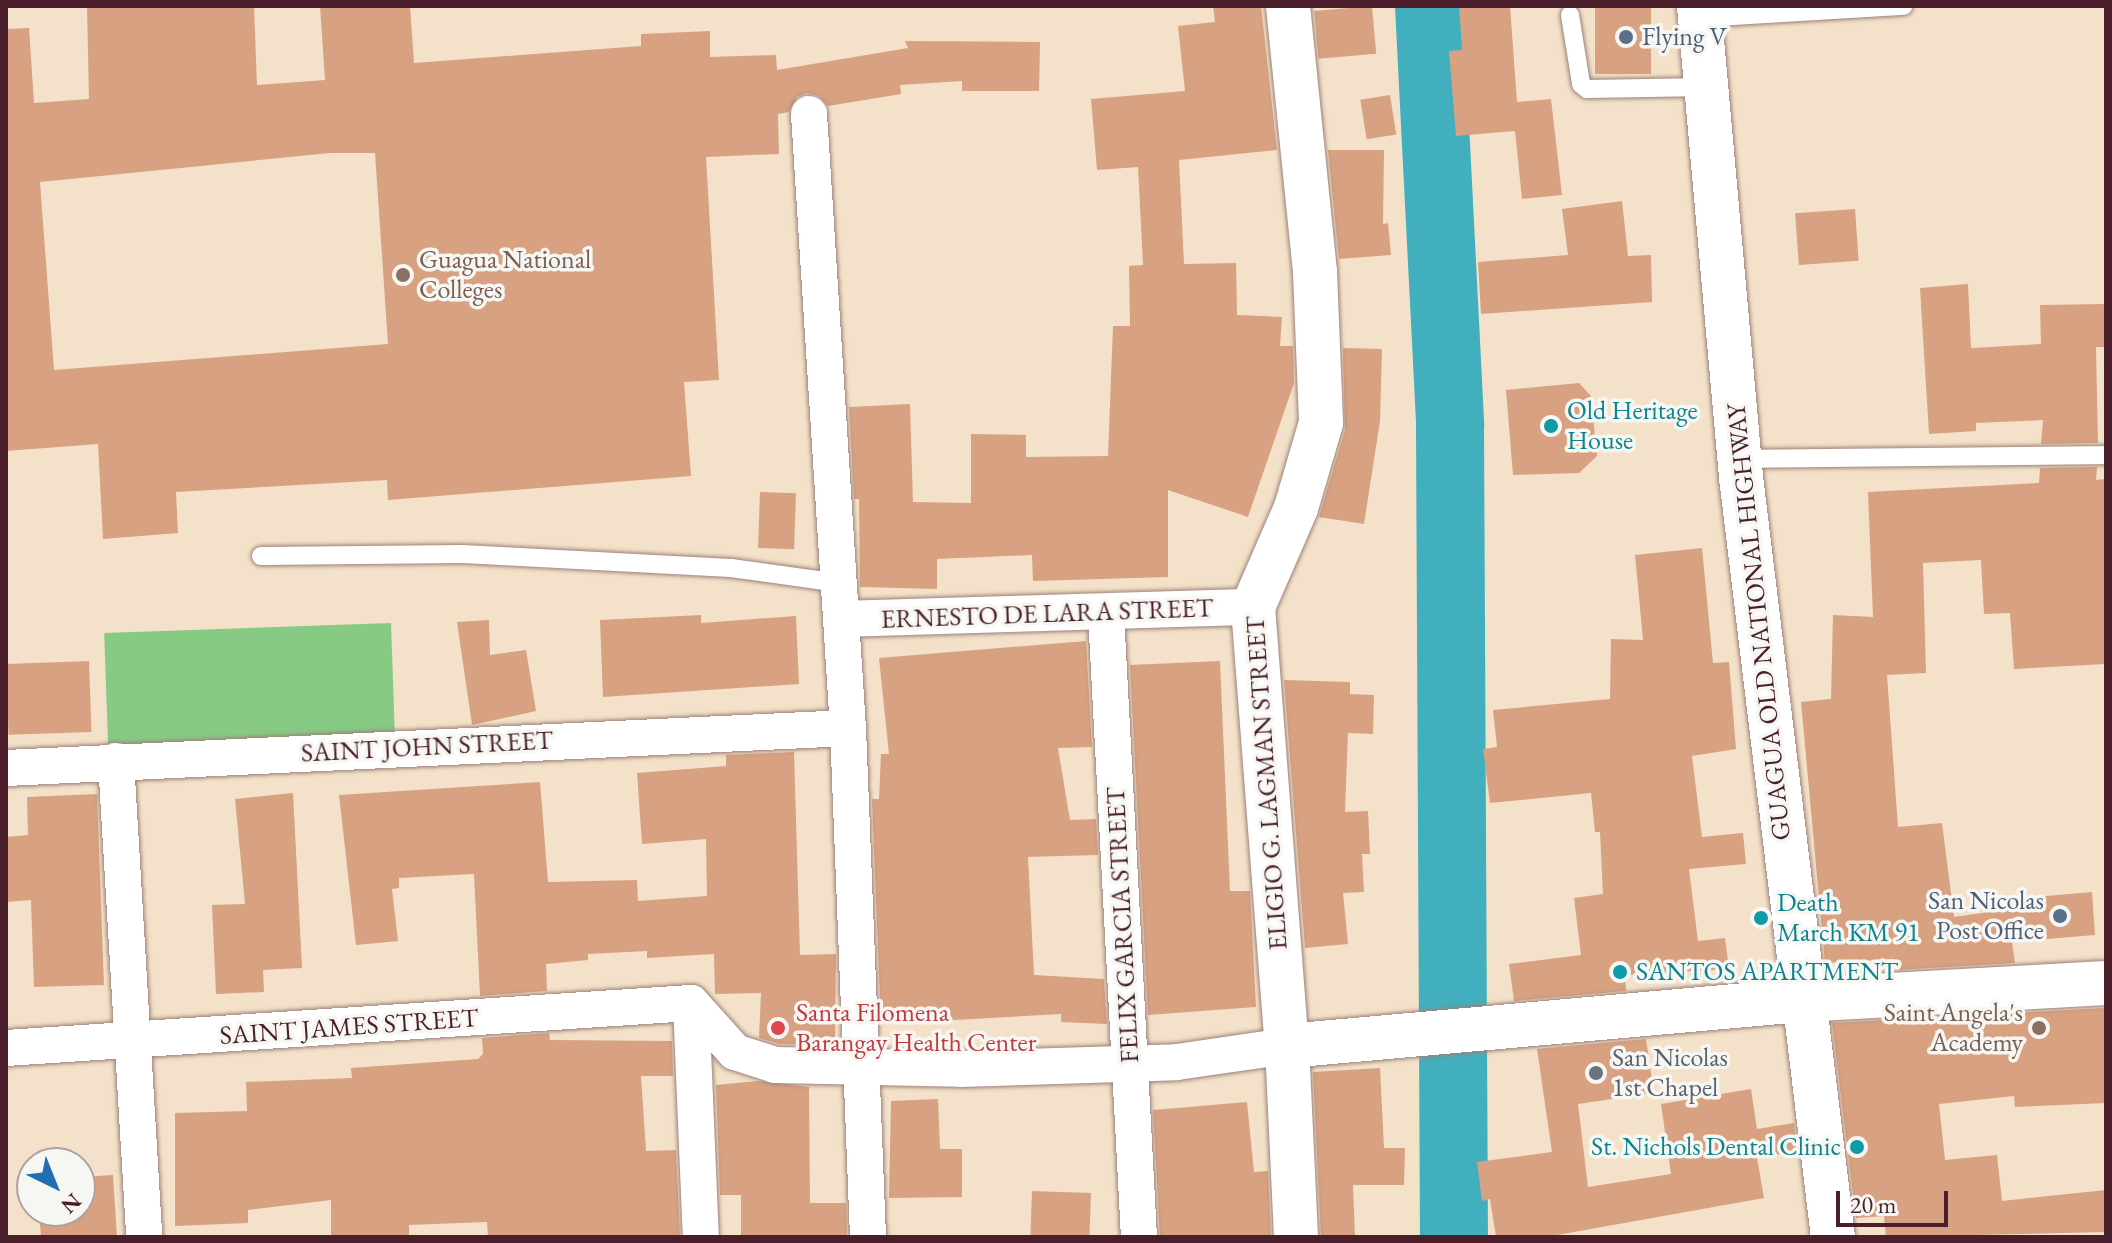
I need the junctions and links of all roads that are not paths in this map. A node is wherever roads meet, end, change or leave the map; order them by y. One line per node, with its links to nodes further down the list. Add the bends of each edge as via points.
1 (1288, 6): 11 (street, ELIGIO G. LAGMAN STREET, via 1315,272 1321,423 1296,508)
2 (1904, 6): 3 (lane)
3 (1699, 12): 5 (street, GUAGUA OLD NATIONAL HIGHWAY)
4 (1570, 15): 5 (lane, via 1581,84 1587,89)
5 (1708, 87): 8 (street, GUAGUA OLD NATIONAL HIGHWAY)
6 (809, 114): 10 (street)
7 (2106, 455): 8 (lane)
8 (1739, 459): 18 (street, GUAGUA OLD NATIONAL HIGHWAY)
9 (261, 556): 10 (lane, via 463,554 731,568)
10 (839, 583): 13 (street)
11 (1253, 607): 12 (street, ERNESTO DE LARA STREET); 21 (street, ELIGIO G. LAGMAN STREET)
12 (1106, 614): 13 (street, ERNESTO DE LARA STREET); 23 (street, FELIX GARCIA STREET)
13 (841, 619): 14 (street)
14 (848, 728): 15 (street, SAINT JOHN STREET); 24 (street)
15 (116, 761): 16 (street, SAINT JOHN STREET); 20 (street)
16 (6, 768)
17 (2106, 983): 18 (street)
18 (1801, 1000): 21 (street); 30 (street, GUAGUA OLD NATIONAL HIGHWAY)
19 (691, 1003): 20 (street, SAINT JAMES STREET); 24 (street, via 735,1052 775,1065); 26 (street)
20 (133, 1042): 22 (street, SAINT JAMES STREET); 25 (street)
21 (1287, 1046): 23 (street, via 1177,1062); 29 (street, ELIGIO G. LAGMAN STREET)
22 (6, 1048)
23 (1131, 1061): 24 (street); 28 (street, FELIX GARCIA STREET)
24 (863, 1069): 27 (street)
25 (144, 1237)
26 (701, 1237)
27 (868, 1237)
28 (1139, 1237)
29 (1296, 1237)
30 (1833, 1237)

